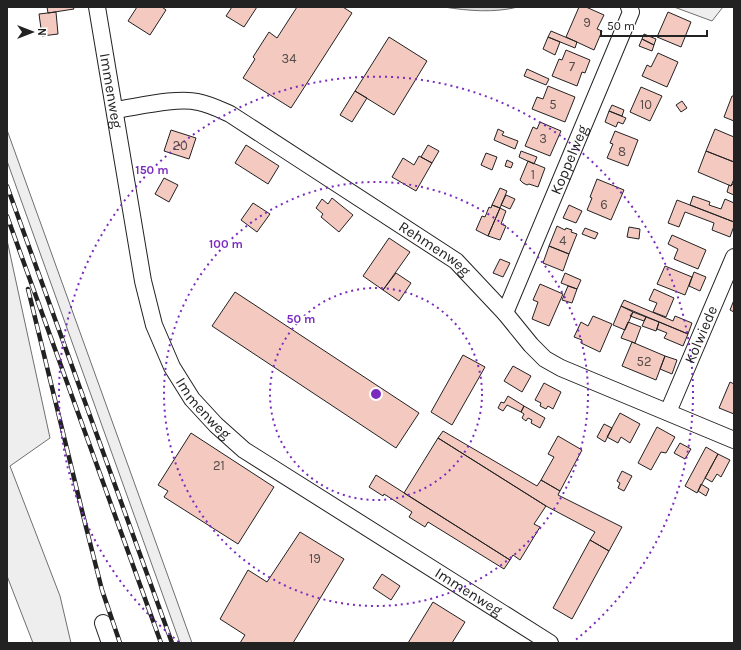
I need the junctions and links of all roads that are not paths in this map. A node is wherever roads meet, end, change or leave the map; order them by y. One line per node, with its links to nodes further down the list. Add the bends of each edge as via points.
1 (97, 7): 3 (street, Immenweg)
2 (629, 7): 5 (street, Koppelweg, via 631,12)
3 (115, 110): 5 (street, Rehmenweg, via 178,101 213,106 230,114 446,253 464,268); 10 (street, Immenweg, via 143,281 154,325 172,366 192,399 244,450)
4 (734, 257): 6 (street, Kolwiede)
5 (505, 312): 6 (street, Rehmenweg, via 531,346 561,368)
6 (668, 412): 7 (street, Rehmenweg)
7 (734, 440)
8 (103, 623): 9 (street)
9 (110, 643)
10 (550, 643)

